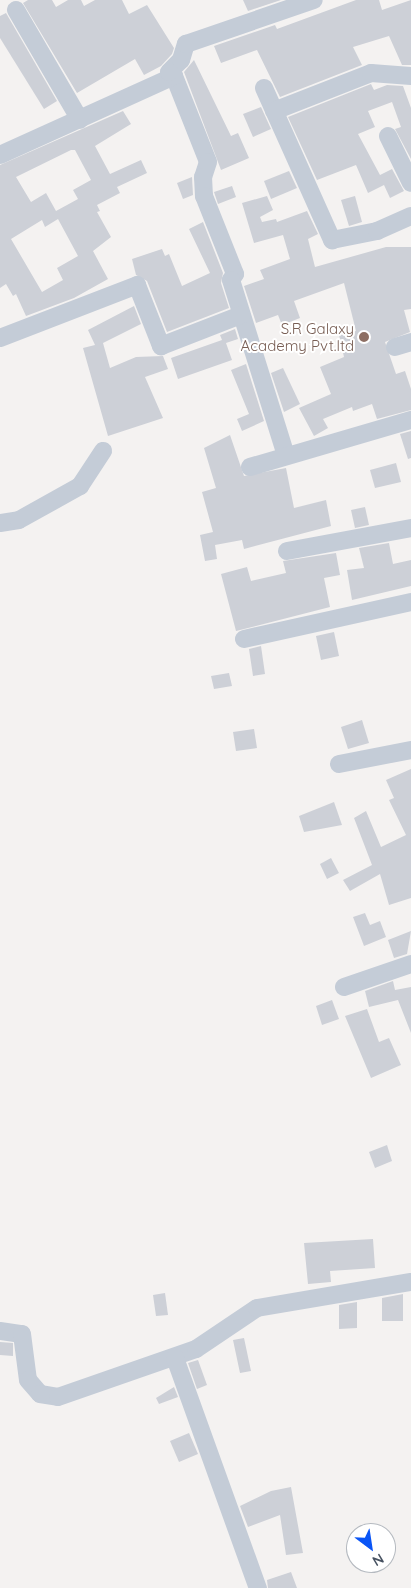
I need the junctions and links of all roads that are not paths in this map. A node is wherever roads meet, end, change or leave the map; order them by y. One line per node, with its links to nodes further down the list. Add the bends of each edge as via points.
1 (314, 0): 3 (street, via 186,44 180,60 169,72)
2 (16, 10): 7 (street)
3 (174, 76): 7 (street); 12 (street, via 208,162 203,177 204,196 236,274 231,280)
4 (411, 76): 6 (street, via 371,73)
5 (264, 88): 6 (street)
6 (274, 111): 11 (street, via 332,240 377,231)
7 (80, 120): 9 (street)
8 (388, 136): 10 (street)
9 (0, 155)
10 (411, 183)
11 (411, 216)
12 (241, 315): 13 (street, via 161,346 137,284); 16 (street)
13 (0, 338)
14 (411, 420): 16 (street)
15 (103, 451): 18 (street, via 80,486 18,520)
16 (286, 456): 17 (street)
17 (250, 467)
18 (0, 523)
19 (411, 528): 20 (street)
20 (287, 552)
21 (411, 602): 22 (street)
22 (244, 639)
23 (411, 750): 24 (street)
24 (338, 764)
25 (411, 964): 26 (street)
26 (344, 987)
27 (411, 1282): 29 (street, via 257,1308 196,1349)
28 (0, 1332): 29 (street, via 22,1334 28,1380 40,1394 58,1397)
29 (175, 1358): 30 (street)
30 (258, 1588)

